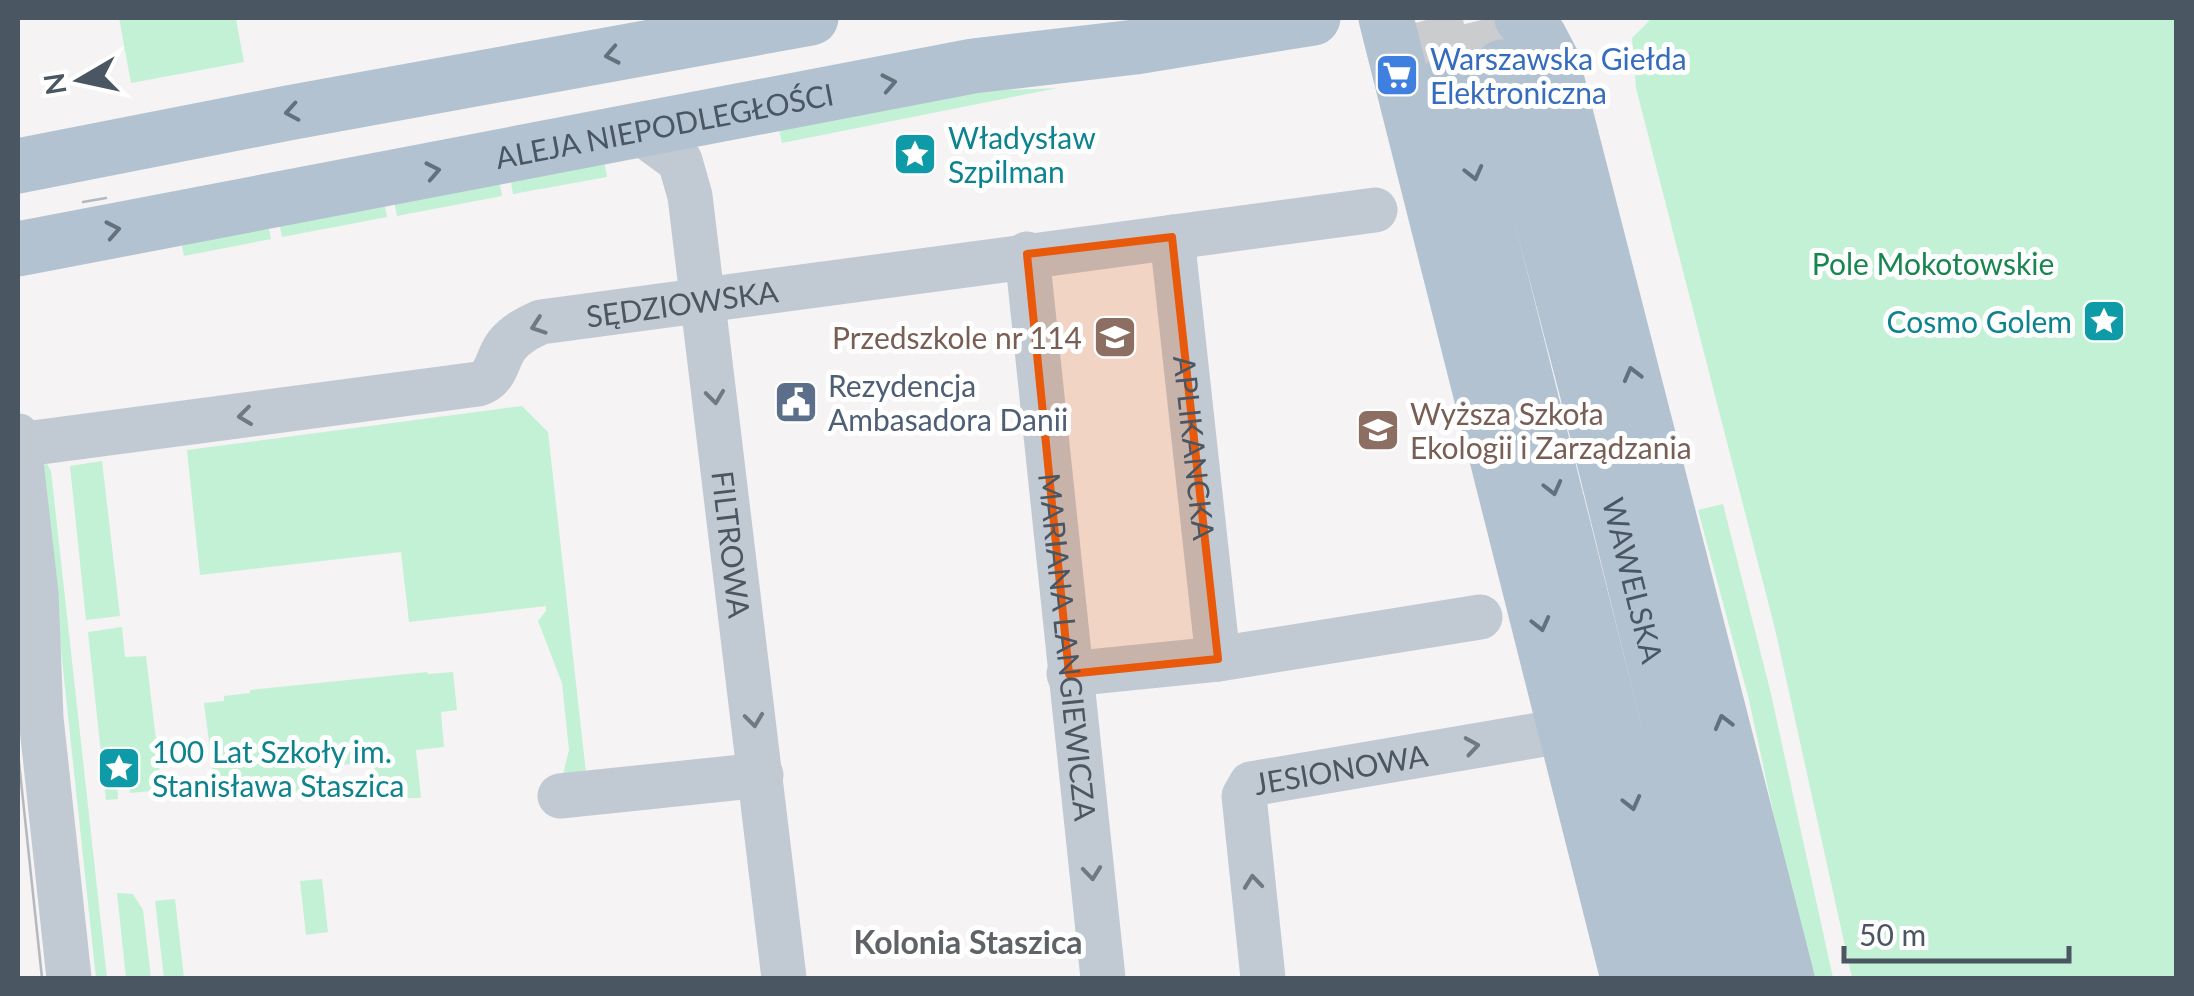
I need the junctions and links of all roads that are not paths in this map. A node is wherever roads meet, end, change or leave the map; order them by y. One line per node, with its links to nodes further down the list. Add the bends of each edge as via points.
1 (811, 18): 4 (main road)
2 (1310, 18): 7 (main road, ALEJA NIEPODLEGŁOŚCI, one-way to 2, via 973,66)
3 (1386, 18): 19 (main road, one-way to 19)
4 (691, 29): 8 (main road, one-way to 8)
5 (1536, 41): 28 (main road, WAWELSKA, via 1586,387); 29 (main road, one-way to 5)
6 (1450, 78): 27 (main road, WAWELSKA, one-way to 27)
7 (640, 131): 11 (main road, ALEJA NIEPODLEGŁOŚCI, one-way to 7); 13 (street, FILTROWA, via 684,170)
8 (18, 166)
9 (1375, 210): 10 (street, SĘDZIOWSKA)
10 (1172, 237): 12 (street, SĘDZIOWSKA); 17 (street, APLIKANCKA)
11 (18, 248)
12 (1028, 254): 13 (street, SĘDZIOWSKA); 18 (street, MARIANA LANGIEWICZA)
13 (703, 301): 15 (street, SĘDZIOWSKA, one-way to 15, via 541,322 516,335 486,382 468,386); 20 (street, FILTROWA, one-way to 20)
14 (18, 436): 15 (street)
15 (18, 445): 22 (street)
16 (1480, 616): 17 (street)
17 (1218, 659): 18 (street)
18 (1069, 674): 24 (street, MARIANA LANGIEWICZA, one-way to 24)
19 (1568, 730): 25 (street, JESIONOWA, one-way to 19, via 1244,796 1251,784); 26 (main road)
20 (761, 775): 21 (street); 23 (street, FILTROWA)
21 (560, 796)
22 (69, 978)
23 (784, 978)
24 (1103, 978)
25 (1263, 978)
26 (1628, 978)
27 (1676, 978)
28 (1732, 978)
29 (1787, 978)

